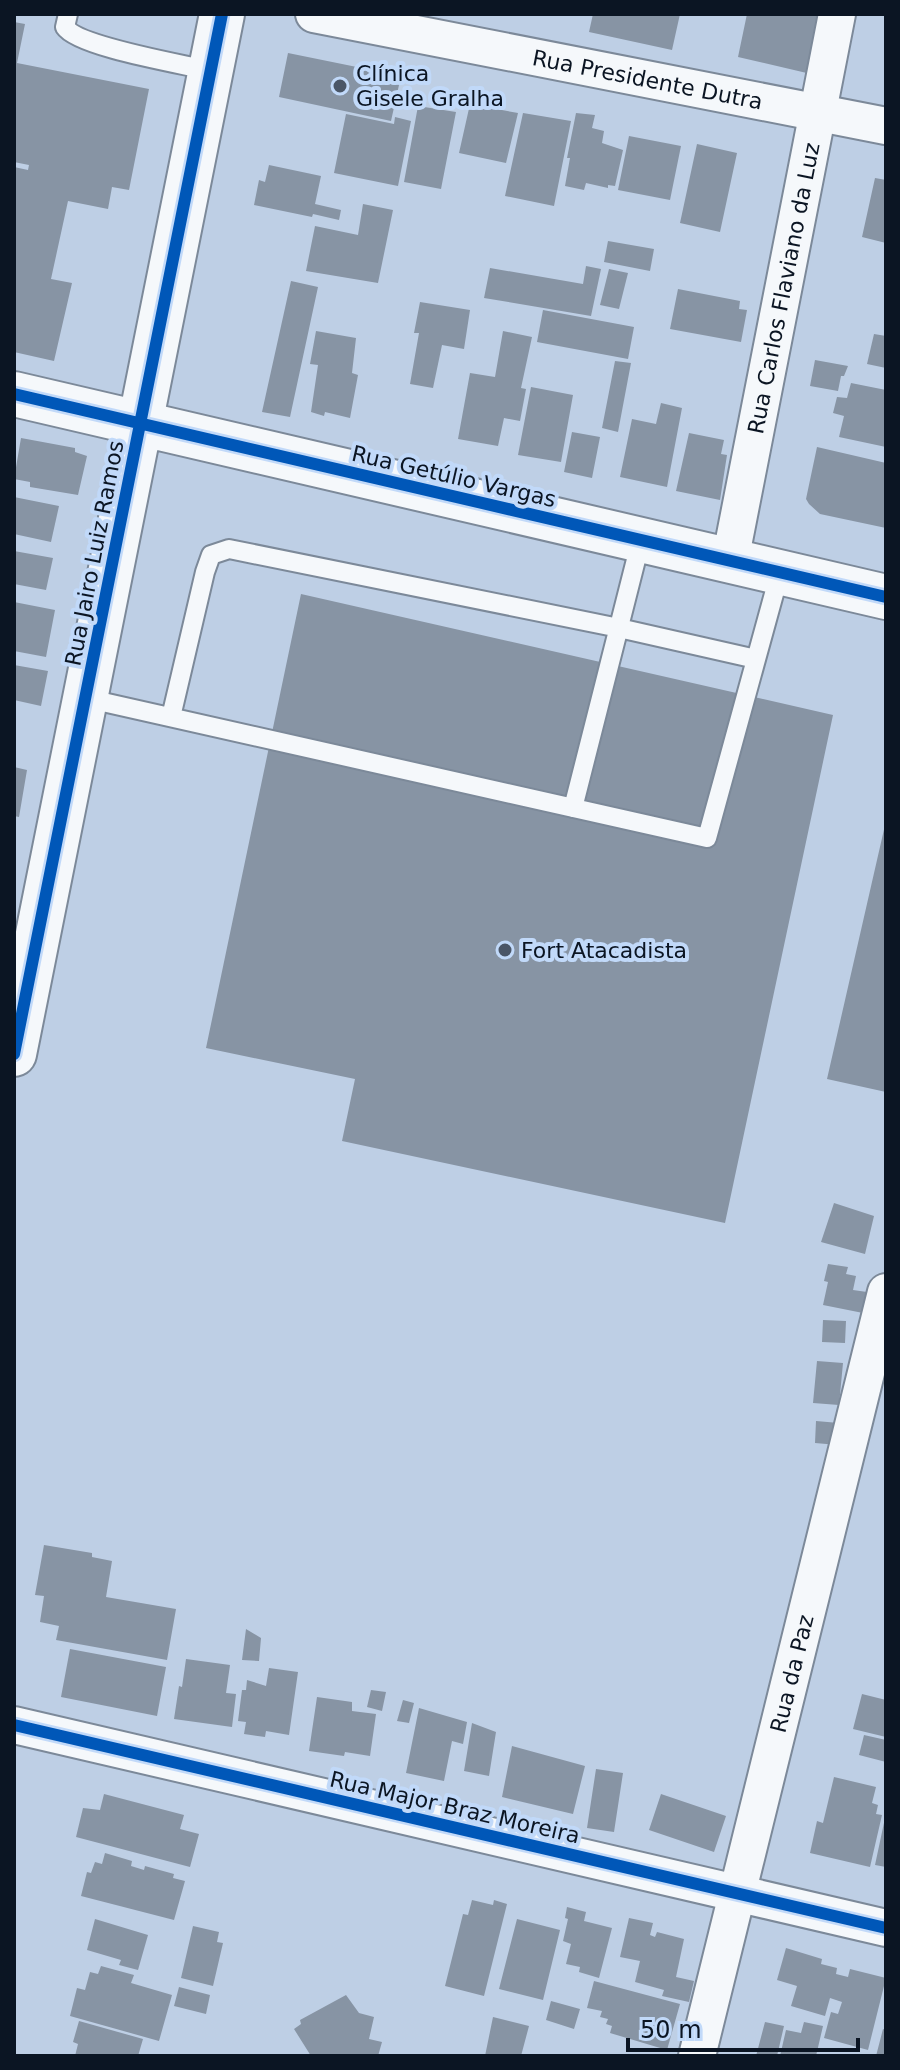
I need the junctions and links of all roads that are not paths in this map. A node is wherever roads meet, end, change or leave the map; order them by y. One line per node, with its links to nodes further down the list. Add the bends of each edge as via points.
1 (68, 14): 5 (lane, via 69,33 89,42)
2 (222, 14): 5 (street, Rua Jairo Luiz Ramos)
3 (314, 14): 6 (street, Rua Presidente Dutra)
4 (837, 14): 6 (street, Rua Carlos Flaviano da Luz)
5 (211, 71): 9 (street, Rua Jairo Luiz Ramos)
6 (818, 113): 7 (street, Rua Presidente Dutra); 11 (street, Rua Carlos Flaviano da Luz)
7 (886, 126)
8 (14, 394): 9 (street, Rua Getúlio Vargas)
9 (140, 423): 10 (street, Rua Getúlio Vargas); 16 (street, Rua Jairo Luiz Ramos)
10 (641, 540): 11 (street, Rua Getúlio Vargas); 14 (lane)
11 (730, 561): 12 (street, Rua Getúlio Vargas)
12 (780, 572): 13 (street, Rua Getúlio Vargas); 15 (lane)
13 (886, 597)
14 (619, 628): 15 (lane); 17 (lane, via 229,549 211,555 205,572); 18 (lane)
15 (756, 659): 18 (lane, via 707,838)
16 (85, 698): 17 (lane); 19 (street, Rua Jairo Luiz Ramos)
17 (171, 717): 18 (lane)
18 (573, 808)
19 (14, 1054)
20 (886, 1292): 22 (street, Rua da Paz)
21 (14, 1725): 22 (street, Rua Major Braz Moreira)
22 (737, 1894): 23 (street, Rua Major Braz Moreira); 24 (street, Rua da Paz)
23 (886, 1928)
24 (697, 2056)

